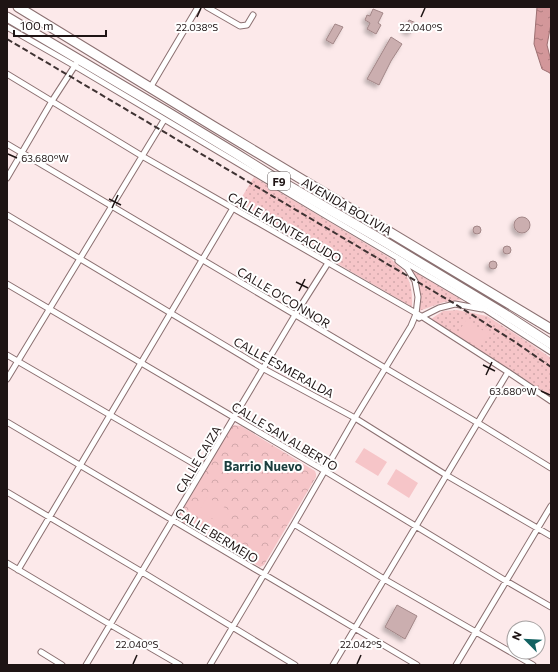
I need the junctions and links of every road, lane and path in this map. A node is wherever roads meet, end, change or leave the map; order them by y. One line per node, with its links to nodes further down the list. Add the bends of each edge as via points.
1 (18, 7): 9 (highway, AVENIDA BOLIVIA / F9)
2 (198, 7): 9 (street)
3 (207, 7): 4 (street, via 240,26 247,25)
4 (253, 15)
5 (7, 17): 7 (highway, AVENIDA BOLIVIA / F9)
6 (7, 27): 7 (street)
7 (77, 63): 10 (street); 11 (street); 27 (highway, AVENIDA BOLIVIA / F9, via 222,145)
8 (7, 74): 10 (street, CALLE MONTEAGUDO)
9 (150, 88): 30 (highway, AVENIDA BOLIVIA / F9)
10 (52, 101): 13 (street); 14 (street, CALLE MONTEAGUDO)
11 (164, 120): 14 (street); 19 (street)
12 (7, 144): 13 (street, CALLE O'CONNOR)
13 (22, 153): 15 (street); 16 (street, CALLE O'CONNOR)
14 (142, 156): 16 (street); 17 (street, CALLE MONTEAGUDO)
15 (7, 178)
16 (112, 206): 20 (street); 21 (street, CALLE O'CONNOR)
17 (233, 208): 21 (street); 22 (street, CALLE MONTEAGUDO)
18 (7, 215): 20 (street, CALLE ESMERALDA)
19 (392, 254): 25 (street); 28 (street, via 407,268 414,280)
20 (80, 259): 24 (street); 26 (street, CALLE ESMERALDA)
21 (202, 260): 26 (street); 29 (street, CALLE O'CONNOR)
22 (328, 263): 28 (street, CALLE MONTEAGUDO); 29 (street, CALLE CAIZA)
23 (7, 284): 24 (street, CALLE SAN ALBERTO)
24 (50, 309): 34 (street); 35 (street, CALLE SAN ALBERTO)
25 (486, 310): 27 (street); 28 (street, via 455,304); 32 (street)
26 (170, 313): 35 (street); 37 (street, CALLE ESMERALDA)
27 (503, 313): 31 (highway, AVENIDA BOLIVIA / F9)
28 (418, 315): 36 (street); 38 (street, CALLE MONTEAGUDO)
29 (295, 316): 36 (street, CALLE O'CONNOR); 37 (street, CALLE CAIZA)
30 (551, 329)
31 (551, 344)
32 (551, 352)
33 (7, 355): 34 (street)
34 (18, 362): 39 (street); 41 (street)
35 (141, 363): 41 (street); 42 (street, CALLE SAN ALBERTO)
36 (385, 368): 43 (street); 45 (street, CALLE O'CONNOR)
37 (264, 369): 42 (street, CALLE CAIZA); 43 (street, CALLE ESMERALDA)
38 (508, 372): 40 (street, CALLE MONTEAGUDO); 45 (street)
39 (7, 379)
40 (551, 401)
41 (110, 415): 46 (street); 48 (street)
42 (234, 418): 48 (street, CALLE CAIZA); 49 (street, CALLE SAN ALBERTO)
43 (355, 418): 49 (street); 50 (street, CALLE ESMERALDA)
44 (7, 422): 46 (street, CALLE BERMEJO)
45 (478, 423): 47 (street, CALLE O'CONNOR); 50 (street)
46 (80, 465): 53 (street); 54 (street, CALLE BERMEJO)
47 (551, 468)
48 (203, 469): 54 (street, CALLE CAIZA)
49 (325, 471): 55 (street); 56 (street, CALLE SAN ALBERTO)
50 (446, 475): 56 (street); 57 (street, CALLE ESMERALDA)
51 (7, 492): 53 (street)
52 (551, 506): 57 (street)
53 (50, 517): 60 (street); 61 (street)
54 (173, 520): 61 (street, CALLE CAIZA); 62 (street, CALLE BERMEJO)
55 (294, 524): 62 (street); 63 (street)
56 (416, 527): 63 (street); 64 (street, CALLE SAN ALBERTO)
57 (538, 528): 58 (street, CALLE ESMERALDA); 64 (street)
58 (551, 536)
59 (7, 563): 60 (street)
60 (18, 570): 66 (street)
61 (142, 572): 66 (street, CALLE CAIZA); 67 (street)
62 (264, 574): 67 (street); 68 (street, CALLE BERMEJO)
63 (384, 579): 68 (street); 69 (street)
64 (506, 581): 65 (street, CALLE SAN ALBERTO); 69 (street)
65 (551, 607)
66 (111, 625): 72 (street, CALLE CAIZA); 73 (street)
67 (232, 627): 74 (street); 75 (street)
68 (355, 628): 76 (street); 77 (street, CALLE BERMEJO)
69 (476, 632): 78 (street); 79 (street)
70 (41, 652): 71 (street)
71 (62, 665)
72 (86, 665)
73 (180, 665)
74 (210, 665)
75 (295, 665)
76 (333, 665)
77 (417, 665)
78 (456, 665)
79 (533, 665)

